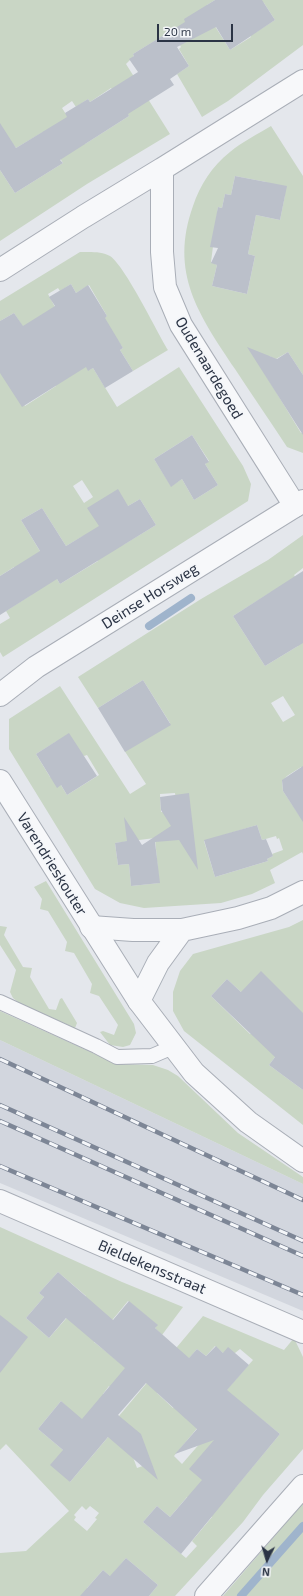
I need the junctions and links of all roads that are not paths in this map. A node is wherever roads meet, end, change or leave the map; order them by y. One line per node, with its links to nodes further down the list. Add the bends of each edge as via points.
1 (303, 81): 2 (street)
2 (162, 169): 3 (street); 4 (street, Oudenaardegoed, via 162,252 165,287 181,325)
3 (0, 270)
4 (299, 503): 5 (street, Deinse Horsweg, via 36,668)
5 (0, 695)
6 (0, 781): 8 (street, Varendrieskouter)
7 (303, 892): 9 (street, Varendrieskouter, via 271,908)
8 (91, 927): 9 (street, Varendrieskouter); 10 (street, Varendrieskouter)
9 (182, 930): 10 (street, via 158,963)
10 (139, 1001): 12 (street, Varendrieskouter)
11 (0, 1002): 12 (lane, via 117,1057 152,1056)
12 (173, 1047): 13 (street, Varendrieskouter, via 194,1073 221,1099 269,1138)
13 (303, 1161)
14 (0, 1201): 15 (street, Bieldekensstraat)
15 (303, 1332)
16 (303, 1486): 17 (street)
17 (206, 1596)

